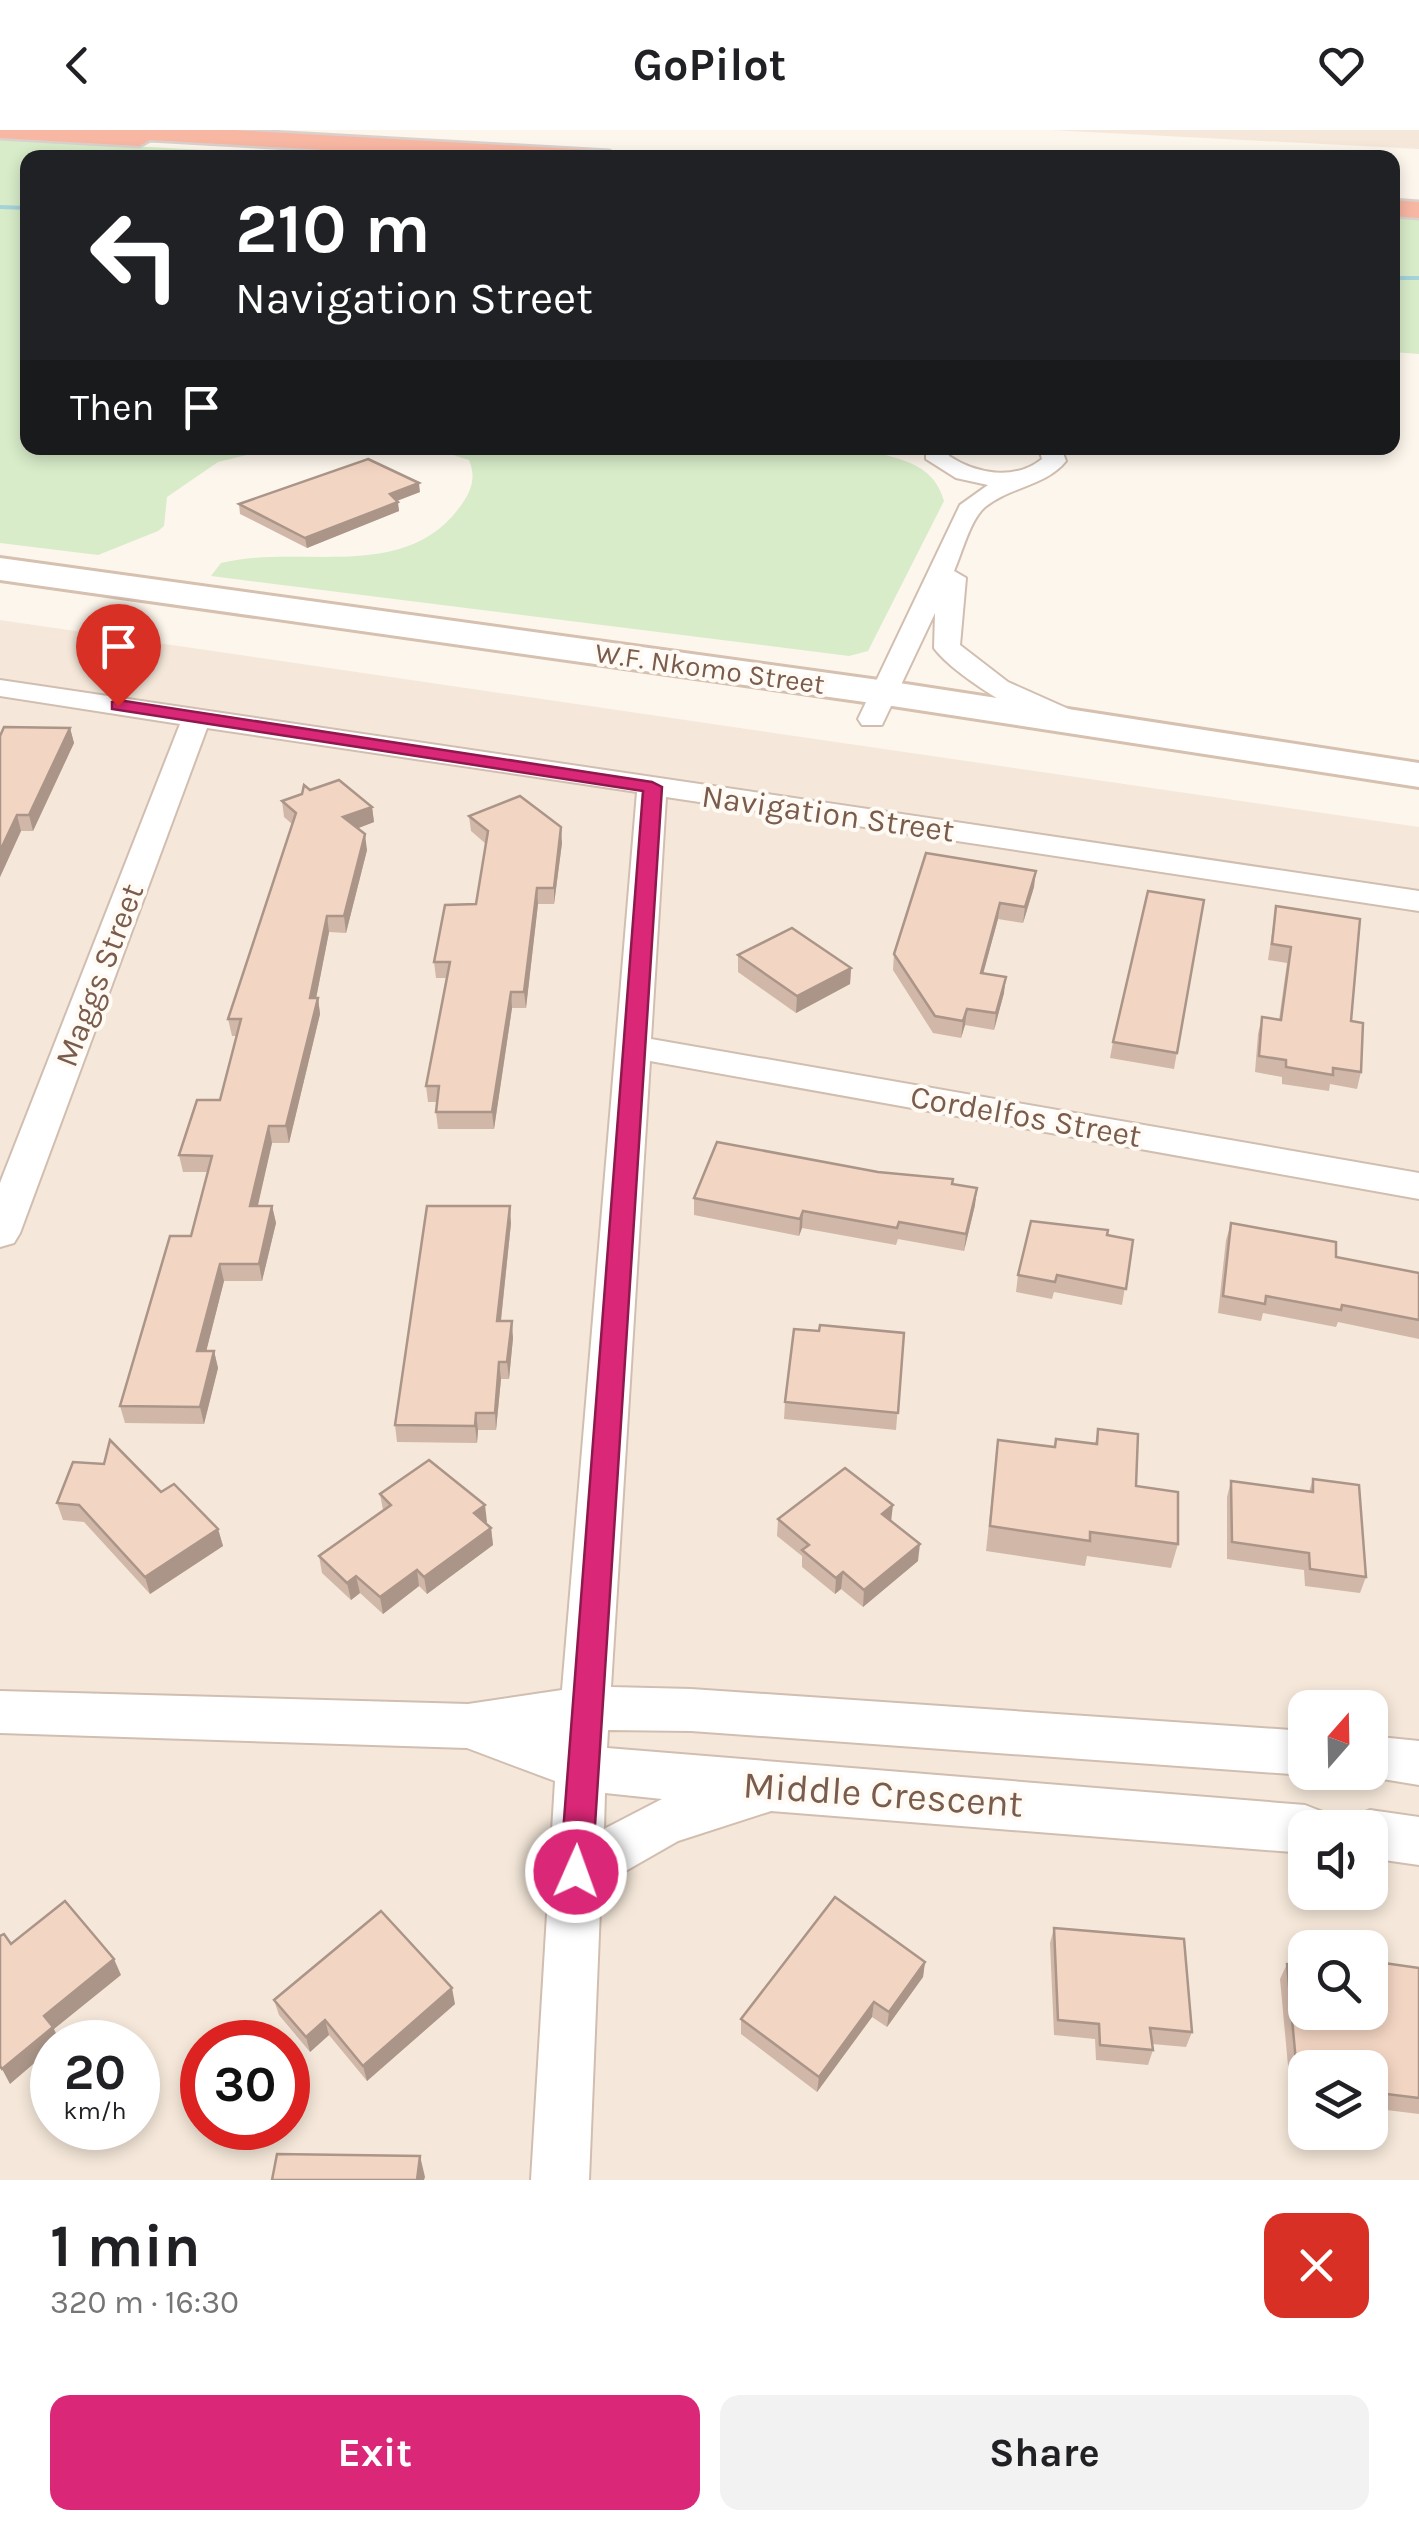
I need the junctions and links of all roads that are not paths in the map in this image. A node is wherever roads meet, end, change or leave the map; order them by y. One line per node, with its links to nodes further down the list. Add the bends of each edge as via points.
1 (102, 130): 4 (highway)
2 (0, 131): 3 (highway)
3 (331, 150)
4 (465, 150)
5 (938, 455): 7 (street)
6 (1052, 455): 8 (street, via 1048,468)
7 (956, 471): 8 (street); 9 (street)
8 (1020, 478): 9 (street)
9 (972, 505): 10 (street)
10 (960, 531): 14 (street); 16 (street, via 947,648 998,688)
11 (0, 569): 14 (main road, W.F. Nkomo Street)
12 (0, 596): 14 (main road, W.F. Nkomo Street)
13 (0, 688): 15 (street, Navigation Street)
14 (879, 706): 16 (main road, W.F. Nkomo Street); 19 (main road, W.F. Nkomo Street)
15 (197, 717): 18 (street, Navigation Street); 23 (street, Maggs Street)
16 (1072, 721): 17 (main road, W.F. Nkomo Street)
17 (1419, 775)
18 (652, 787): 20 (street, Navigation Street); 21 (street)
19 (1419, 788)
20 (1419, 900)
21 (633, 1047): 22 (street, Cordelfos Street); 24 (street)
22 (1419, 1186)
23 (0, 1233)
24 (586, 1708): 26 (street, Middle Crescent); 27 (street, Middle Crescent, via 872,1720); 30 (street)
25 (0, 1712): 26 (street, Middle Crescent)
26 (468, 1726): 30 (street, Middle Crescent)
27 (1288, 1752)
28 (1388, 1760): 29 (street)
29 (1419, 1763)
30 (581, 1768): 31 (street, Middle Crescent); 35 (street)
31 (774, 1788): 32 (street, Middle Crescent); 35 (street, via 664,1822)
32 (1288, 1828)
33 (1388, 1837): 34 (street)
34 (1419, 1841)
35 (576, 1872): 36 (street)
36 (560, 2180)

